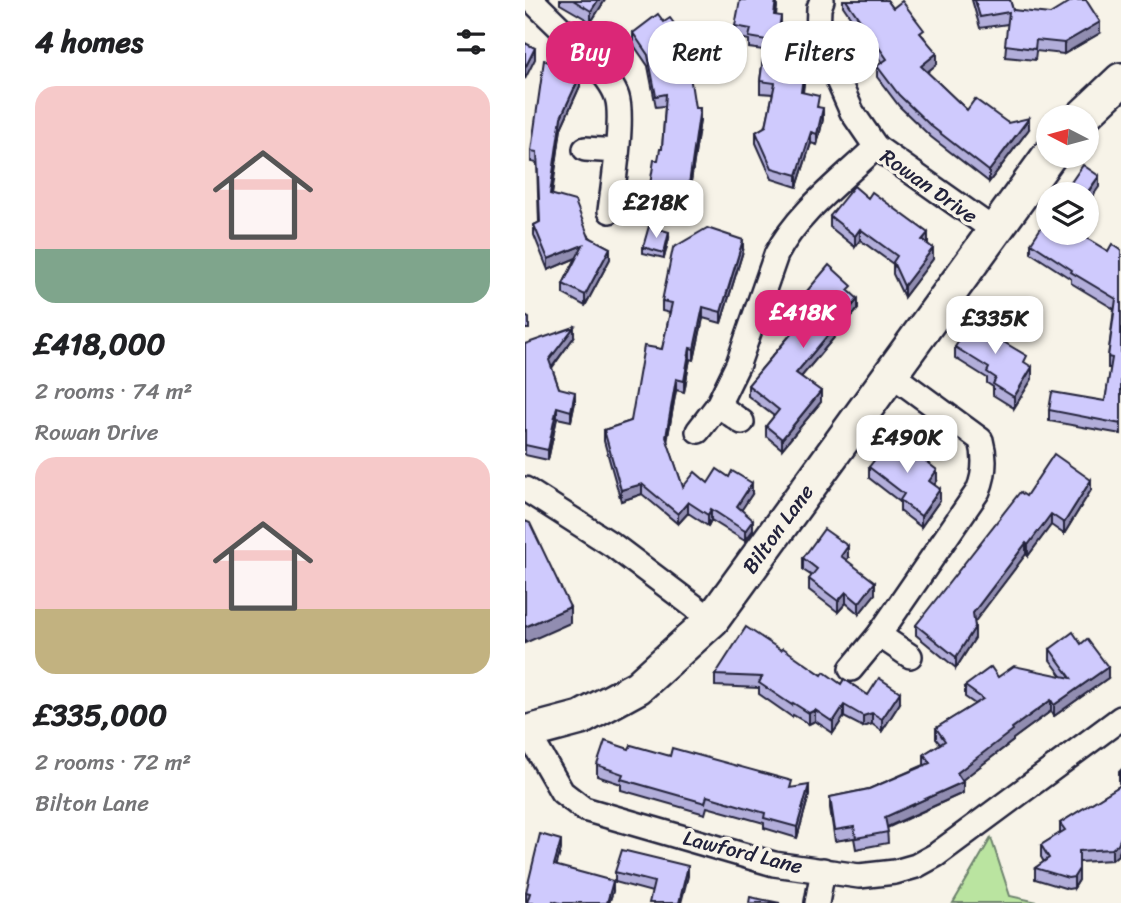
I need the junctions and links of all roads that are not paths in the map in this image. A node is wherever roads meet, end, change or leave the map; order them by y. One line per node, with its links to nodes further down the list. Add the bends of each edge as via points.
1 (532, 0): 7 (street, via 610,81 619,100)
2 (822, 0): 5 (street, via 818,34 852,112)
3 (1121, 80): 4 (street)
4 (1095, 105)
5 (876, 147): 10 (street, Rowan Drive); 12 (street, Rowan Drive, via 782,243 738,364)
6 (585, 149): 7 (street)
7 (617, 151): 9 (street)
8 (1040, 168): 10 (street, Bilton Lane)
9 (610, 211)
10 (995, 231): 11 (street, Bilton Lane)
11 (891, 374): 16 (street, Bilton Lane); 17 (street, via 981,440 985,467 978,491)
12 (718, 405): 13 (street); 14 (street, Rowan Drive)
13 (742, 422)
14 (698, 431)
15 (525, 489): 16 (street, via 614,546)
16 (712, 620): 21 (street, Bilton Lane, via 638,687 581,718)
17 (879, 635): 18 (street); 19 (street)
18 (910, 656)
19 (851, 669)
20 (1121, 718): 22 (street, Lawford Lane, via 916,866 859,876)
21 (527, 733): 22 (street, Lawford Lane, via 562,792 584,809 774,864)
22 (823, 870): 23 (street)
23 (817, 903)

